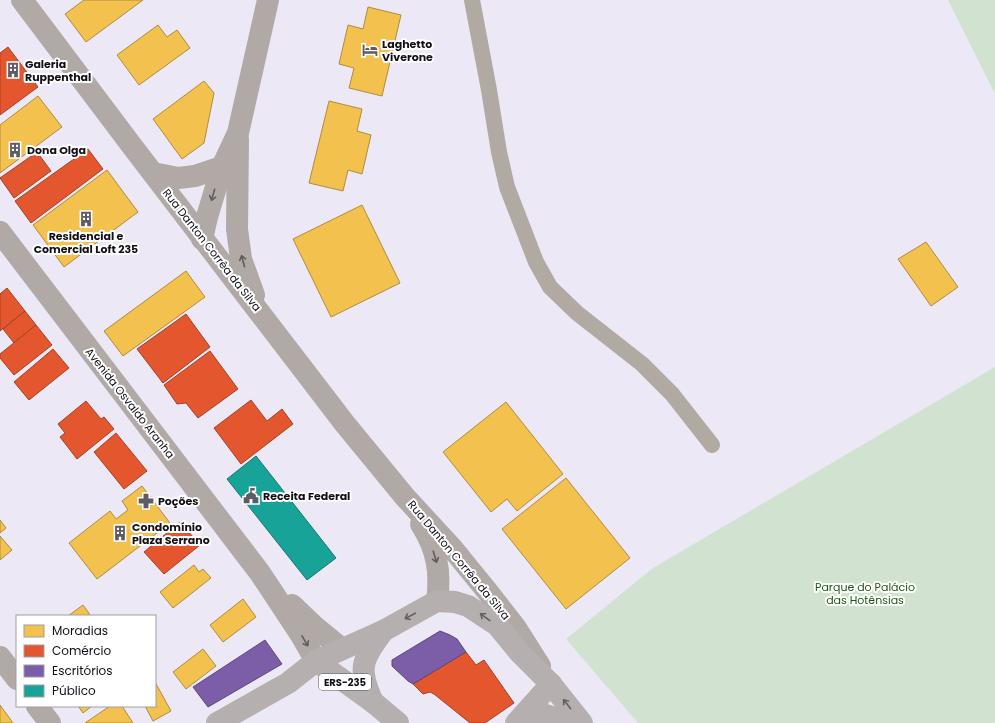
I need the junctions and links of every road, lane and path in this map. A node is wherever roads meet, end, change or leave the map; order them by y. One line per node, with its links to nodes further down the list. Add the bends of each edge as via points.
1 (22, 0): 6 (main road, Rua Danton Corrêa da Silva)
2 (268, 0): 4 (main road)
3 (472, 0): 10 (street, via 506,186 536,262 550,287 577,313 642,364 672,394)
4 (238, 133): 5 (main road); 9 (main road, one-way to 4, via 241,259 237,229)
5 (222, 167): 6 (main road, via 196,176 178,178); 8 (main road, one-way to 8)
6 (153, 173): 8 (main road, Rua Danton Corrêa da Silva)
7 (0, 232): 12 (main road, Avenida Osvaldo Aranha / ERS-235)
8 (202, 239): 9 (main road, Rua Danton Corrêa da Silva)
9 (259, 312): 11 (main road, Rua Danton Corrêa da Silva)
10 (712, 445)
11 (405, 497): 13 (main road, Rua Danton Corrêa da Silva, one-way to 13, via 428,535 439,569); 19 (main road, Rua Danton Corrêa da Silva, via 452,548 516,628)
12 (260, 573): 15 (main road, Avenida Osvaldo Aranha, via 314,626); 17 (main road, Avenida Osvaldo Aranha / ERS-235, one-way to 17)
13 (437, 601): 14 (main road, one-way to 14); 19 (main road, one-way to 13, via 496,625 482,614 455,602)
14 (383, 631): 15 (main road); 20 (main road, via 370,648 364,662 363,674)
15 (342, 649): 17 (main road)
16 (0, 657): 18 (main road)
17 (316, 662): 20 (main road, Avenida Osvaldo Aranha / ERS-235); 23 (main road, via 288,683)
18 (16, 678)
19 (551, 684): 25 (main road); 27 (main road, one-way to 19)
20 (373, 702): 24 (main road, Avenida Osvaldo Aranha / ERS-235)
21 (38, 707): 22 (main road)
22 (50, 723)
23 (217, 723)
24 (398, 723)
25 (516, 723): 26 (main road, via 541,713 553,716)
26 (562, 723)
27 (582, 723)

